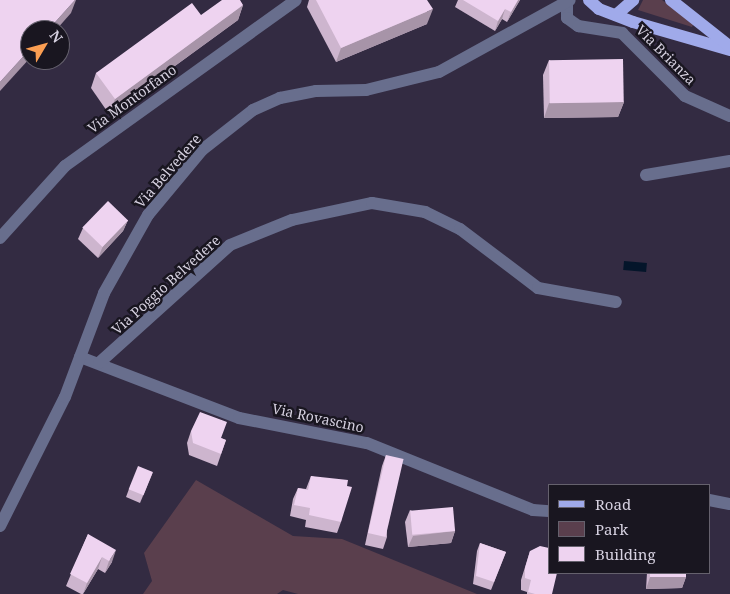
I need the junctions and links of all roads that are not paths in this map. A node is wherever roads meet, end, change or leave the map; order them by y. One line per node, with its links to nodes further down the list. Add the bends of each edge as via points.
1 (296, 0): 11 (street, Via Montorfano, via 65,166)
2 (589, 0): 6 (main road)
3 (633, 0): 6 (main road)
4 (671, 0): 7 (main road)
5 (569, 1): 8 (street, Via Brianza, via 567,18 578,26 622,33 685,96); 13 (street, Via Belvedere, via 439,72 366,90 316,90 253,110 202,150 148,215 104,293)
6 (616, 15): 7 (main road)
7 (730, 48)
8 (730, 116)
9 (730, 162): 10 (street)
10 (646, 175)
11 (0, 238)
12 (616, 302): 14 (street, Via Poggio Belvedere, via 538,288 460,229 425,212 372,203 292,220 230,245)
13 (80, 357): 14 (street, Via Rovascino); 18 (street, Via Belvedere, via 65,397)
14 (99, 363): 17 (street, Via Rovascino, via 239,418 367,444 533,510)
15 (710, 500): 16 (street)
16 (730, 504)
17 (548, 511)
18 (0, 526)

